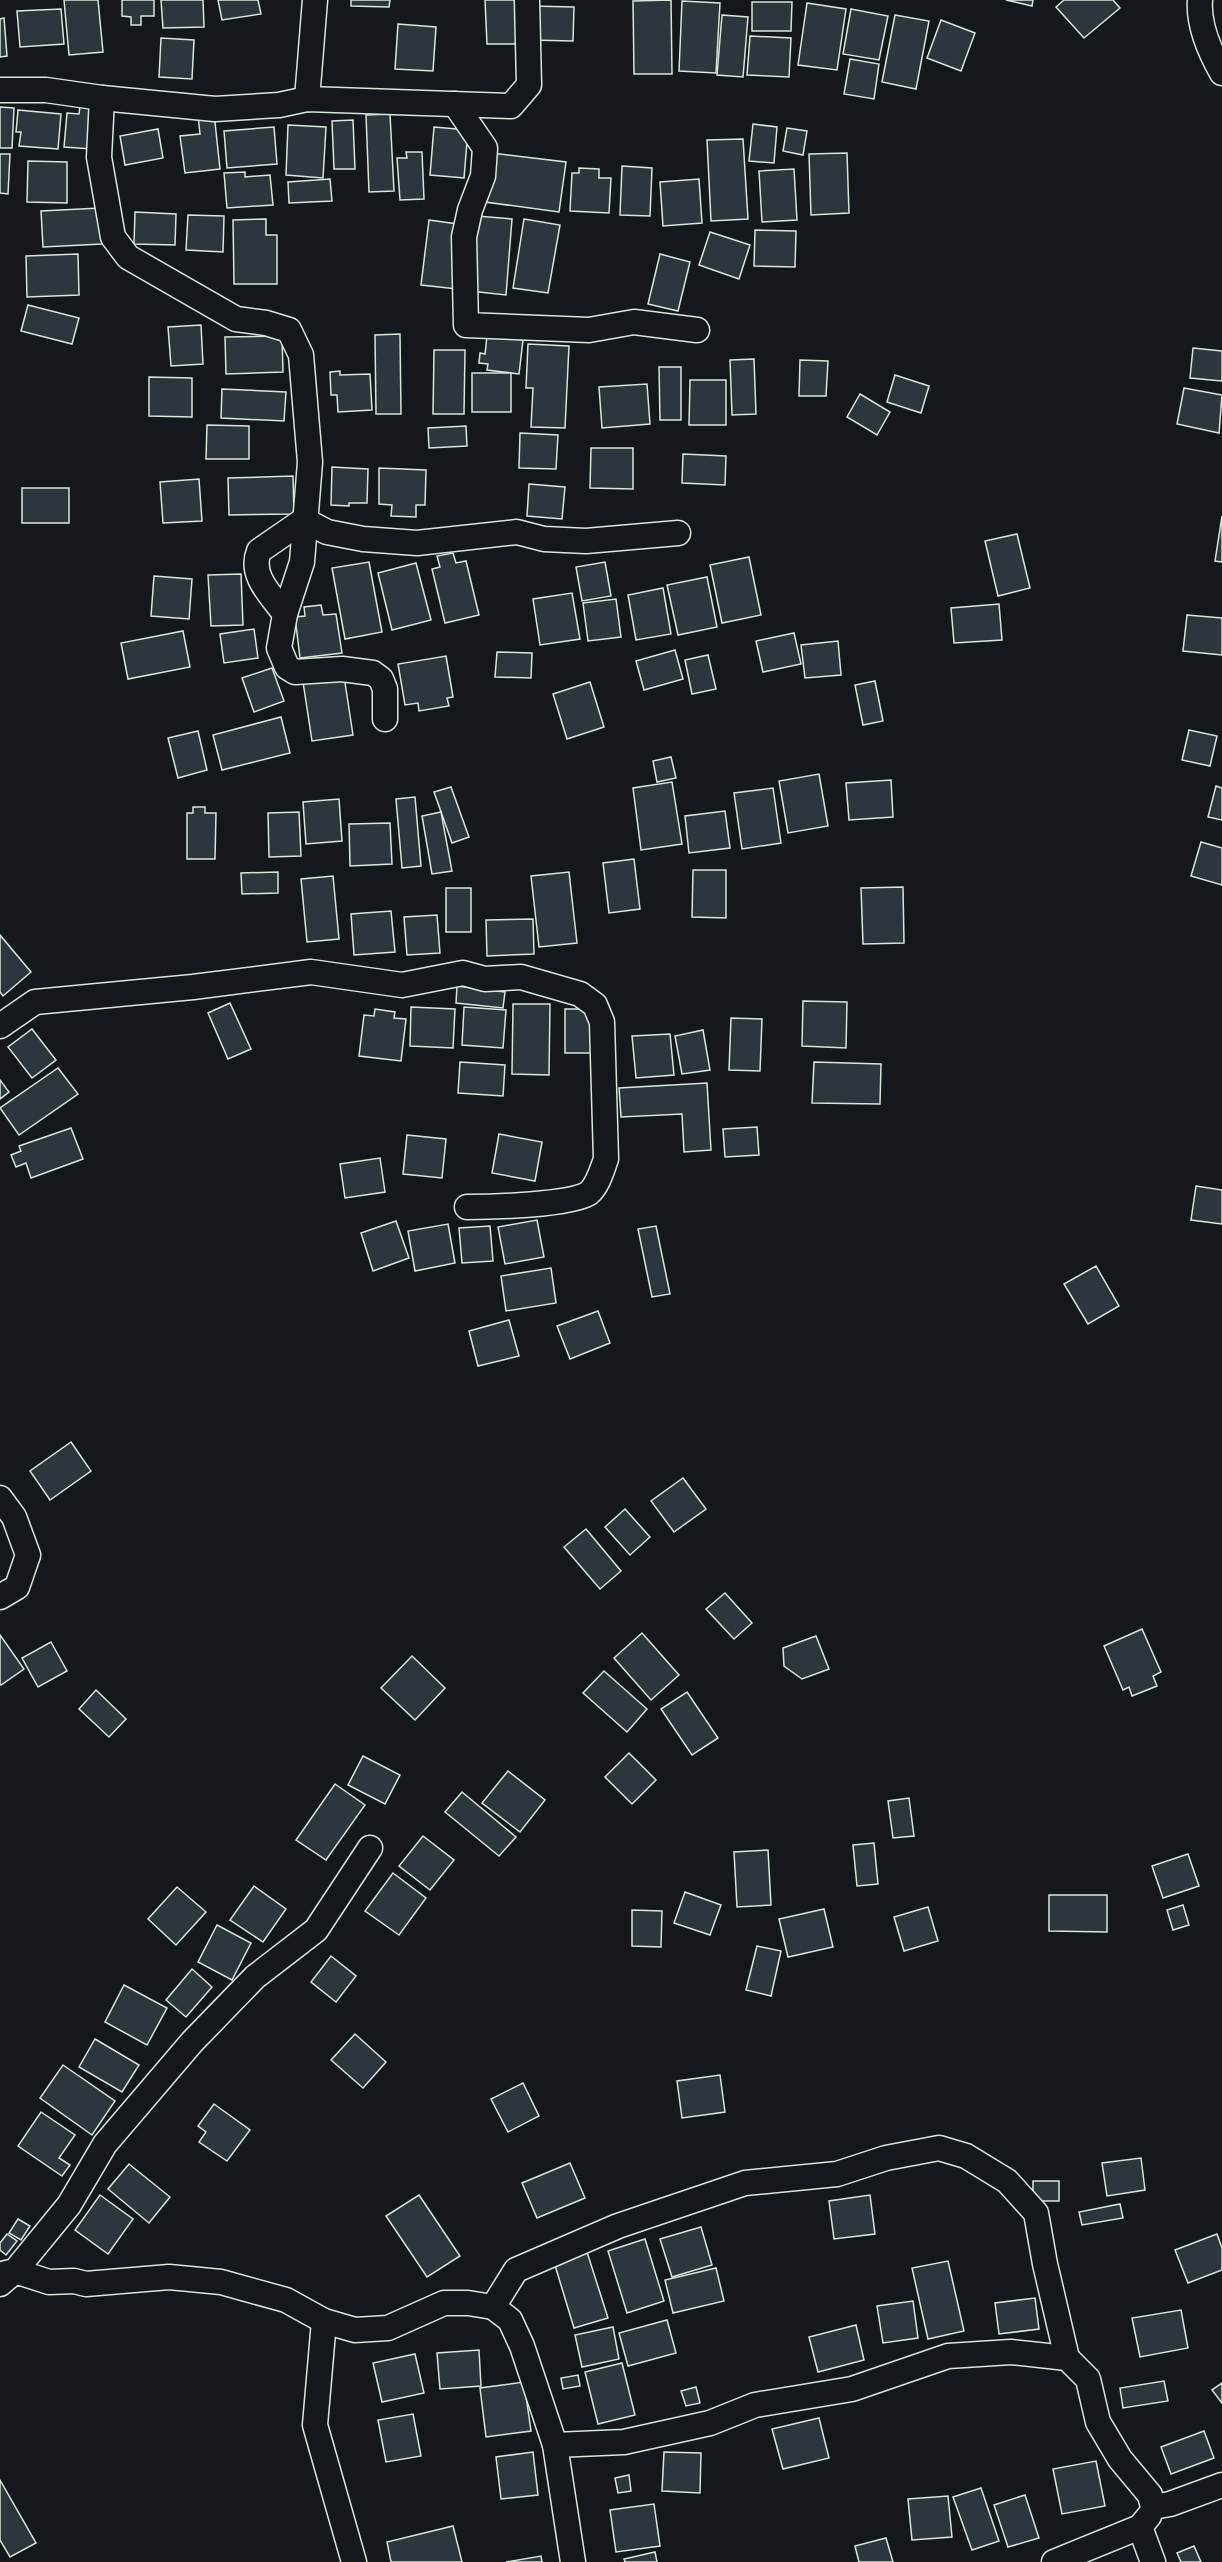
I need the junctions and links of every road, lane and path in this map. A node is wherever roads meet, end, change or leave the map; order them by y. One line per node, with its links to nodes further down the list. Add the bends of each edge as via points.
1 (315, 0): 7 (street)
2 (527, 0): 8 (street, via 529,85 511,106)
3 (1200, 0): 4 (street, via 1209,51)
4 (1222, 73)
5 (0, 90): 6 (street, via 46,90)
6 (102, 98): 7 (street, via 215,109); 10 (street, via 99,157 113,237 128,257 236,320 289,330 302,355 310,462)
7 (308, 99): 8 (street)
8 (456, 105): 9 (street, via 485,148 483,176 464,237 466,325 589,330 634,322)
9 (697, 330)
10 (304, 520): 11 (street, via 327,532 417,543 517,532 586,541); 12 (street, via 302,562); 12 (street, via 259,551 256,558 257,575)
11 (678, 533)
12 (285, 614): 13 (street, via 279,648 287,667 295,672 342,669 373,673 385,689)
13 (385, 719)
14 (0, 1026): 15 (street, via 35,1002 311,972 402,984 463,972 485,979 521,977 580,994 595,1005 602,1022 606,1159 600,1177 588,1193 562,1201)
15 (467, 1207)
16 (0, 1498): 17 (street, via 14,1517 28,1555 17,1587)
17 (0, 1597)
18 (370, 1848): 19 (street, via 316,1929 255,1977 192,2042 105,2144 69,2205)
19 (5, 2277): 21 (street, via 86,2284 169,2277 221,2282 286,2301)
20 (493, 2307): 21 (street, via 444,2303 388,2328 354,2330); 22 (street, via 516,2270 618,2226 745,2183 837,2174 886,2158 939,2148 966,2156 1007,2181 1036,2213); 23 (street, via 510,2320 522,2346)
21 (324, 2321): 26 (street, via 315,2425)
22 (1067, 2358): 23 (street, via 1011,2352 948,2356 852,2389 755,2405 710,2423 624,2442); 25 (street, via 1088,2379 1098,2422 1120,2459 1150,2495)
23 (555, 2445): 27 (street)
24 (1222, 2485): 25 (street)
25 (1146, 2517): 28 (street); 29 (street)
26 (354, 2562)
27 (573, 2562)
28 (1054, 2562)
29 (1153, 2562)

